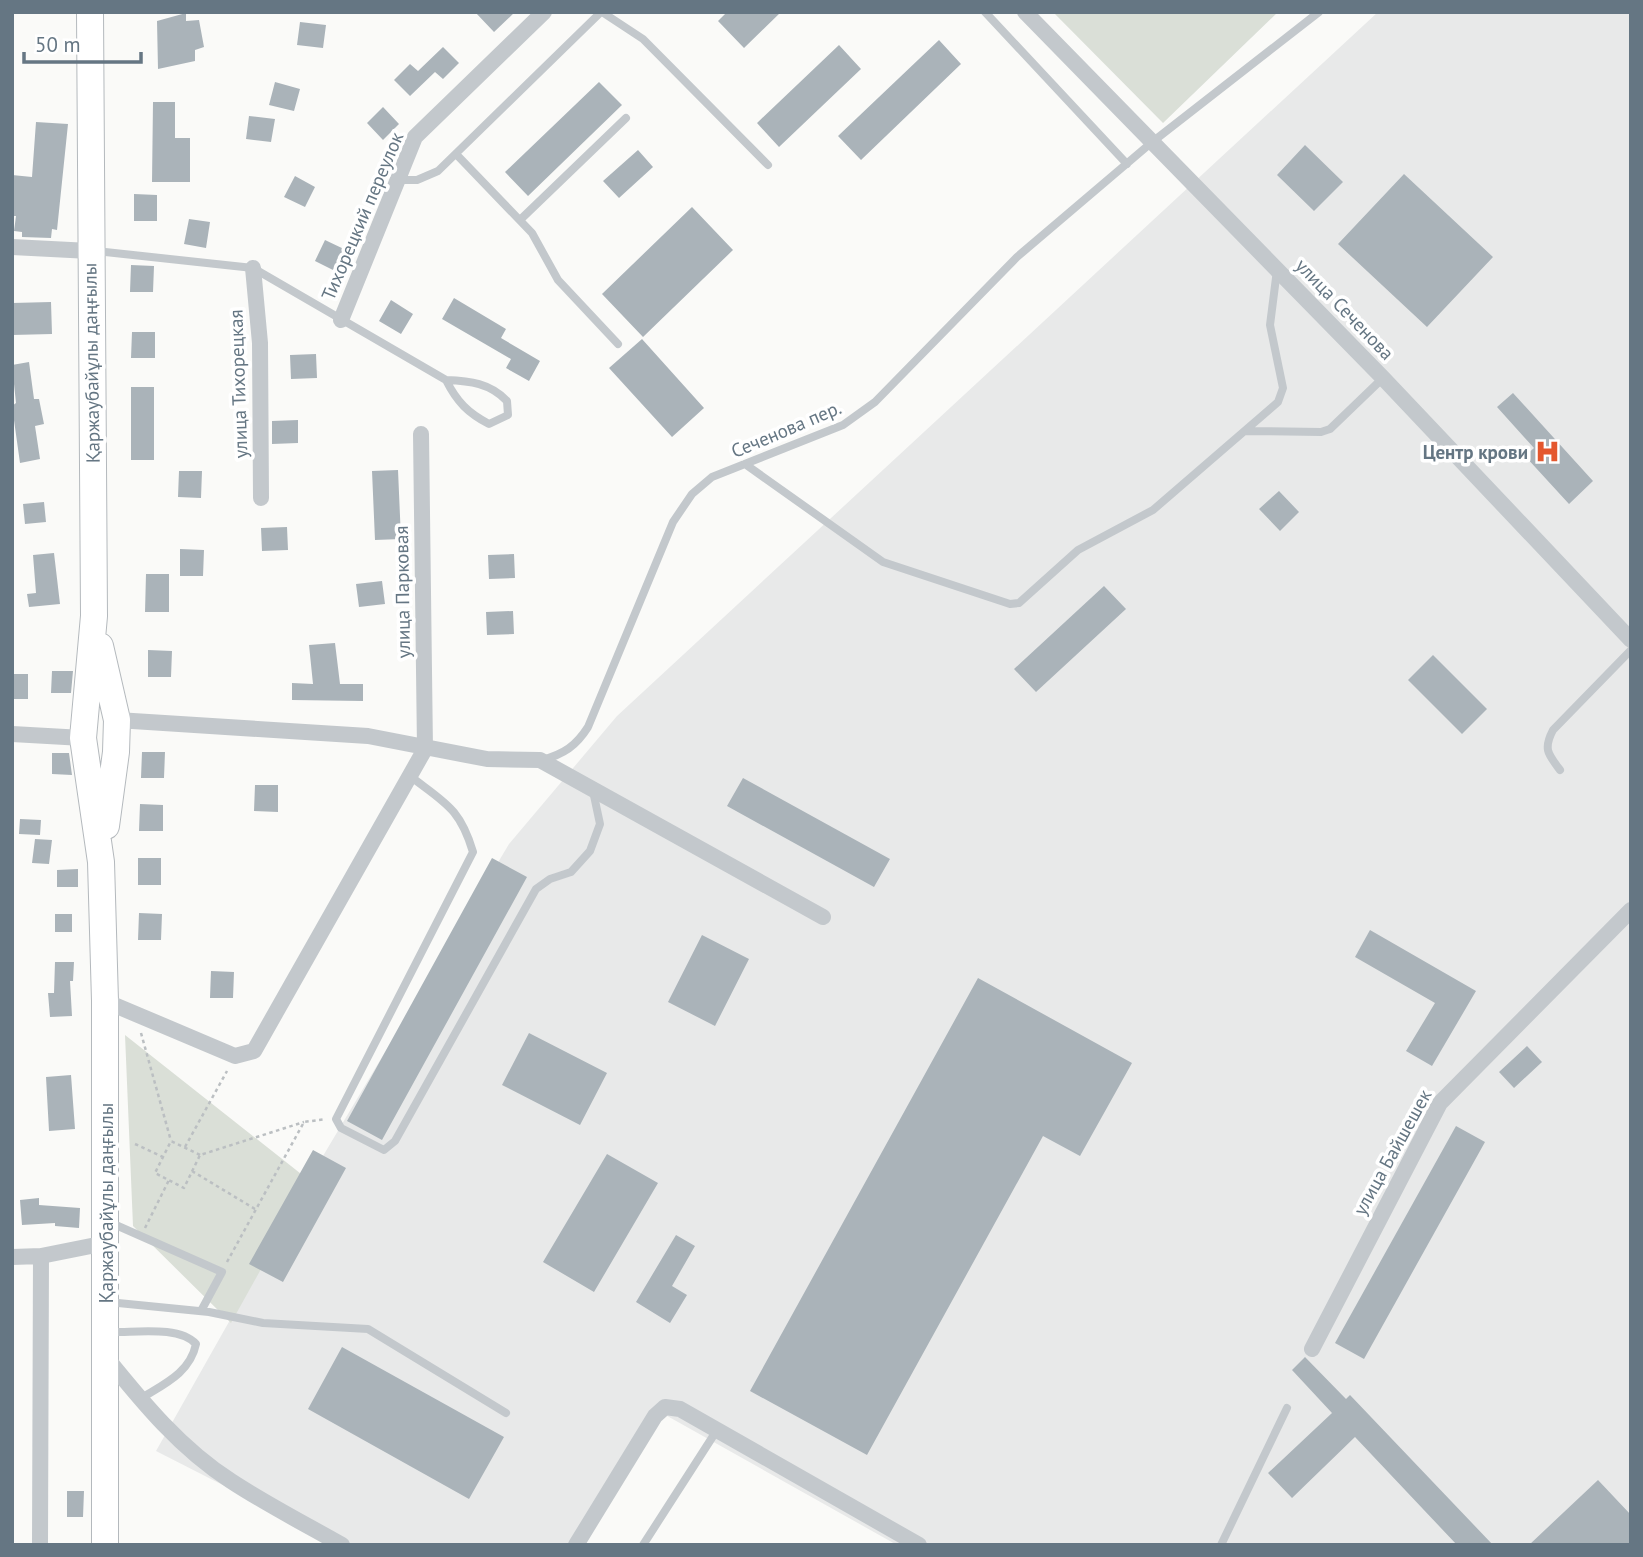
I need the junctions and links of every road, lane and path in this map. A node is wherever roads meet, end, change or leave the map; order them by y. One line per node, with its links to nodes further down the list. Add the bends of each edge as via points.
1 (90, 12): 8 (highway)
2 (107, 12): 8 (highway, via 100,29)
3 (544, 12): 14 (street, Тихорецкий переулок, via 415,137)
4 (602, 12): 11 (lane); 13 (lane, via 643,39)
5 (985, 12): 12 (lane)
6 (1025, 12): 10 (street, улица Сеченова)
7 (1319, 12): 10 (lane, Сеченова пер.)
8 (88, 110): 17 (highway, Қаржаубайұлы даңғылы)
9 (626, 118): 15 (lane)
10 (1151, 143): 12 (lane, Сеченова пер.); 19 (street, улица Сеченова)
11 (456, 154): 14 (lane, via 429,177); 15 (lane)
12 (1127, 163): 26 (lane, Сеченова пер., via 1017,257 875,402 843,425)
13 (768, 165)
14 (398, 180): 20 (street, Тихорецкий переулок)
15 (520, 220): 21 (lane, via 558,280)
16 (12, 247): 17 (street)
17 (90, 251): 18 (lane); 30 (highway, Қаржаубайұлы даңғылы, via 94,615)
18 (253, 268): 20 (lane); 27 (street, улица Тихорецкая, via 260,343)
19 (1278, 270): 22 (street, улица Сеченова); 24 (lane, via 1270,326 1283,388 1278,402)
20 (341, 320): 23 (lane)
21 (618, 344)
22 (1383, 378): 24 (lane, via 1330,429); 28 (street, улица Сеченова)
23 (446, 380): 23 (lane, via 470,414 489,424 508,415 507,401 499,393 470,381)
24 (1245, 430): 26 (lane, via 1153,510 1078,550 1019,603 1010,604 883,562)
25 (421, 434): 33 (street, улица Парковая)
26 (745, 464): 35 (lane, Сеченова пер., via 712,477 692,494 679,513 588,727 579,742)
27 (261, 498)
28 (1631, 640)
29 (1631, 650): 36 (lane, via 1553,730 1546,752)
30 (105, 709): 32 (highway, Қаржаубайұлы даңғылы); 33 (street, via 369,736); 34 (highway, Қаржаубайұлы даңғылы)
31 (12, 734): 32 (street)
32 (85, 745): 34 (highway); 39 (highway, Қаржаубайұлы даңғылы)
33 (425, 749): 35 (street, via 486,759); 37 (street)
34 (116, 752): 39 (highway, Қаржаубайұлы даңғылы)
35 (540, 761): 38 (street)
36 (1560, 770)
37 (410, 775): 44 (street, via 254,1051); 45 (lane, via 465,824 473,852)
38 (592, 789): 41 (street); 45 (lane, via 600,824 590,851 571,872 537,889 395,1141 384,1150 341,1128)
39 (101, 862): 42 (highway, Қаржаубайұлы даңғылы)
40 (1631, 910): 63 (street, улица Байшешек, via 1440,1102)
41 (822, 917)
42 (106, 1001): 43 (street); 55 (highway, Қаржаубайұлы даңғылы)
43 (135, 1013): 44 (street); 47 (path)
44 (235, 1056): 49 (path)
45 (336, 1119): 46 (path)
46 (304, 1122): 50 (path); 54 (path)
47 (171, 1141): 49 (path); 51 (path)
48 (135, 1144): 51 (path)
49 (185, 1147): 50 (path)
50 (201, 1156): 52 (path)
51 (163, 1157): 53 (path, via 155,1173)
52 (192, 1171): 53 (path, via 184,1188); 54 (path)
53 (169, 1181): 56 (path)
54 (255, 1209): 59 (path)
55 (106, 1232): 56 (lane); 57 (street); 60 (highway, Қаржаубайұлы даңғылы)
56 (141, 1236): 59 (lane)
57 (41, 1256): 58 (street); 68 (street)
58 (12, 1257)
59 (222, 1272): 61 (lane)
60 (105, 1301): 61 (lane); 62 (highway, Қаржаубайұлы даңғылы)
61 (201, 1311): 66 (lane, via 263,1323 368,1329)
62 (105, 1344): 64 (street); 64 (lane, via 173,1334 189,1337 196,1344 193,1359 178,1375); 69 (highway, Қаржаубайұлы даңғылы)
63 (1312, 1349)
64 (140, 1400): 70 (street, via 182,1443 229,1480)
65 (1287, 1408): 74 (lane)
66 (506, 1413)
67 (717, 1430): 71 (street, via 680,1409 666,1407 655,1416); 72 (lane); 73 (street)
68 (40, 1545)
69 (105, 1545)
70 (342, 1545)
71 (576, 1545)
72 (643, 1545)
73 (919, 1545)
74 (1221, 1545)

